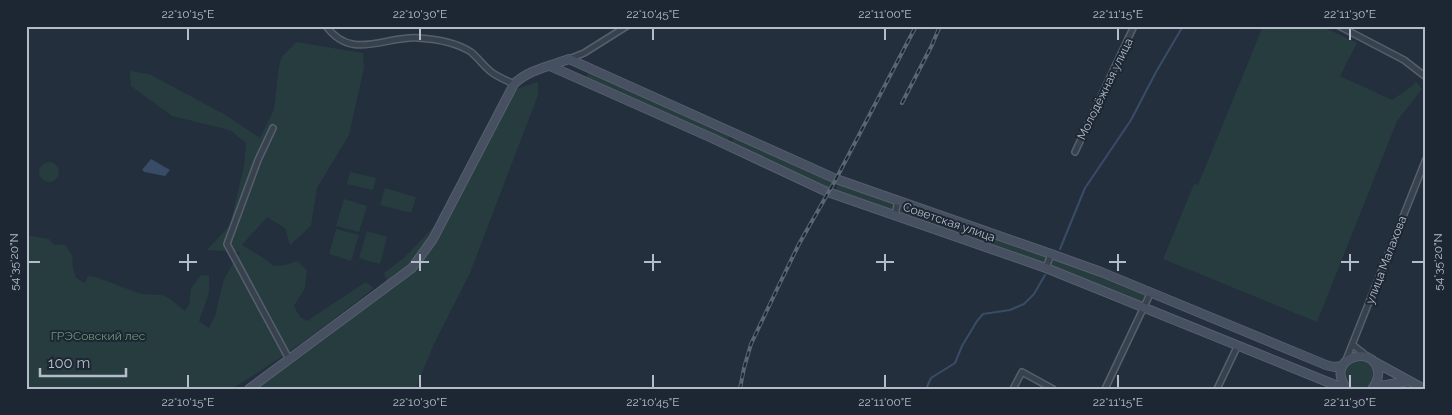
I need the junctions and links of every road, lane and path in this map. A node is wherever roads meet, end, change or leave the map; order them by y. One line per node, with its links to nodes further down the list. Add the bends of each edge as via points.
1 (326, 26): 8 (street, via 347,43 364,46 409,38 446,42 469,51 491,72)
2 (628, 26): 5 (street, via 584,54)
3 (1134, 26): 10 (street, Молодёжная улица)
4 (1338, 26): 7 (street, via 1404,60)
5 (569, 59): 6 (main road); 12 (main road, Советская улица, via 836,179)
6 (550, 66): 8 (main road); 13 (main road, Советская улица, via 826,191)
7 (1426, 77)
8 (514, 84): 20 (main road, via 432,239 412,268)
9 (273, 128): 20 (street, via 227,244)
10 (1075, 152)
11 (1426, 159): 19 (street, улица Малахова)
12 (898, 202): 13 (street); 14 (main road, Советская улица)
13 (894, 215): 15 (main road, Советская улица)
14 (1052, 254): 15 (street); 16 (main road, Советская улица)
15 (1046, 268): 17 (main road, Советская улица)
16 (1151, 292): 17 (street); 22 (main road, Советская улица, via 1326,365 1334,367)
17 (1144, 307): 18 (main road, Советская улица); 28 (street)
18 (1238, 345): 29 (street); 30 (main road, Советская улица)
19 (1353, 345): 21 (street); 22 (street, улица Малахова)
20 (289, 359): 25 (main road)
21 (1371, 360): 22 (main road, Советская улица, via 1358,355); 23 (main road); 24 (main road, via 1378,373)
22 (1344, 363): 30 (main road, Советская улица, via 1340,379)
23 (1409, 380): 24 (main road); 31 (main road)
24 (1373, 388)
25 (249, 389)
26 (1013, 389): 27 (street, via 1022,372)
27 (1053, 389)
28 (1105, 389)
29 (1217, 389)
30 (1346, 389)
31 (1424, 389)

